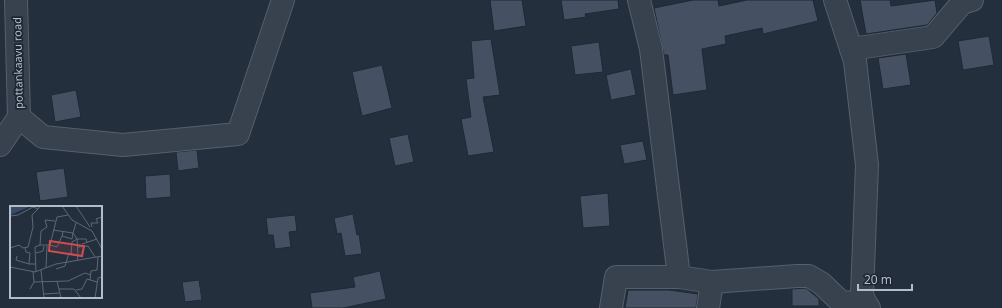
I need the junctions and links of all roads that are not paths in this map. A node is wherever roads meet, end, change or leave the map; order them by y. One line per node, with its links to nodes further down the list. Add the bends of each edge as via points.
1 (16, 0): 7 (street, pottankaavu road)
2 (283, 0): 7 (street, via 238,134 123,145 43,138)
3 (639, 0): 9 (street, via 651,49)
4 (835, 0): 6 (street)
5 (972, 0): 6 (street, via 962,3 933,37)
6 (851, 49): 11 (street, via 867,164 862,295)
7 (19, 117): 8 (street, pottankaavu road)
8 (0, 145)
9 (679, 277): 10 (street); 12 (street, via 616,277)
10 (712, 282): 11 (street, via 808,276 821,283 841,302); 13 (street)
11 (867, 306)
12 (610, 308)
13 (708, 308)

